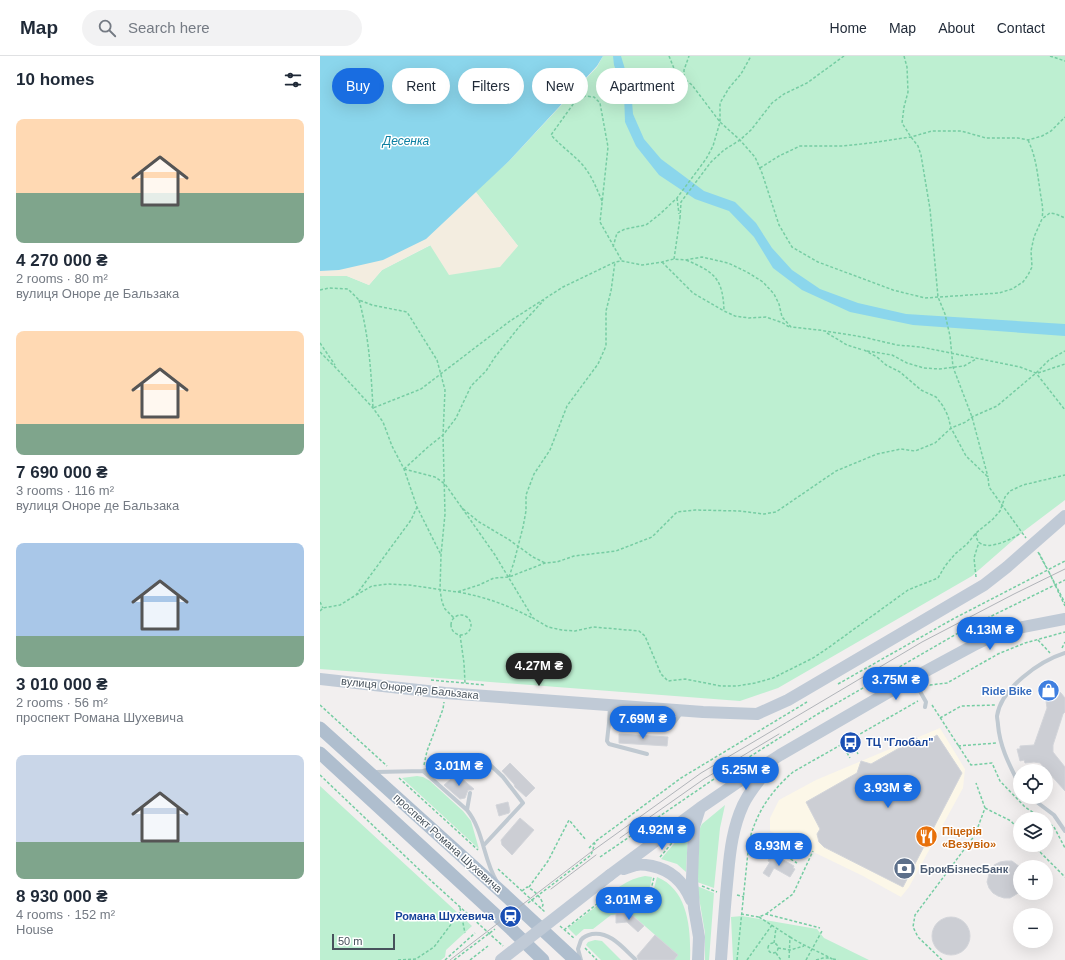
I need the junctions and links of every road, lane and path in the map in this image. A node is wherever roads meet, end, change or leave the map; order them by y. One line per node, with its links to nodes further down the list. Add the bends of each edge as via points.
1 (669, 56): 8 (path)
2 (689, 56): 9 (path)
3 (751, 56): 12 (path, via 720,103)
4 (844, 56): 14 (path, via 772,103)
5 (904, 56): 13 (path, via 908,92 902,123)
6 (1050, 56): 7 (path)
7 (1065, 61)
8 (674, 68)
9 (685, 68)
10 (688, 82): 12 (path)
11 (1065, 117): 15 (path, via 1051,131)
12 (720, 122): 14 (path); 17 (path, via 706,159)
13 (910, 137): 15 (path, via 932,131 962,131 986,138); 16 (path, via 843,146 800,146); 29 (path, via 918,146 923,165)
14 (740, 140): 16 (path, via 755,157); 19 (path, via 711,162 681,202)
15 (1028, 140): 21 (path, via 1038,170 1044,208)
16 (760, 168): 29 (path, via 780,225 792,247 818,262 892,290 925,298)
17 (676, 198): 19 (path); 22 (path, via 646,225 625,229 617,234)
18 (602, 201): 18 (path, via 608,147 600,103 594,97 585,96 570,107 551,135 581,163 593,179); 22 (path, via 600,222)
19 (680, 218): 23 (path)
20 (1065, 218): 21 (path, via 1050,214)
21 (1042, 219): 29 (path, via 1034,237 1032,267 1023,282 1012,289 999,292)
22 (613, 247): 25 (path)
23 (674, 259): 24 (path); 27 (path)
24 (685, 260): 32 (path, via 705,268 717,279 724,294); 33 (path, via 702,257 728,263 763,282 774,294 782,317)
25 (622, 261): 26 (path); 27 (path, via 642,265)
26 (615, 262): 30 (path); 63 (path, via 606,311 606,346 598,364 567,406 550,450 534,474 526,494 526,511)
27 (662, 262): 32 (path, via 693,293)
28 (320, 290): 31 (path, via 348,289)
29 (938, 297): 39 (path, via 946,314)
30 (546, 298): 45 (path, via 510,321); 50 (path, via 471,386 456,418)
31 (359, 300): 45 (path, via 407,312 437,360); 46 (path, via 366,326)
32 (724, 311): 33 (path, via 735,316 766,317 783,322)
33 (791, 328): 34 (path)
34 (826, 332): 36 (path, via 846,345); 39 (path)
35 (320, 343): 43 (path)
36 (864, 350): 42 (path, via 892,355 924,368); 49 (path, via 900,372 921,390 936,397 948,416)
37 (1065, 351): 44 (path, via 1049,360)
38 (320, 352): 43 (path)
39 (952, 354): 40 (path); 42 (path)
40 (977, 358): 42 (path, via 964,366); 44 (path)
41 (1065, 364): 44 (path)
42 (953, 367): 48 (path)
43 (337, 369): 46 (path)
44 (1036, 373): 47 (path); 48 (path, via 997,406)
45 (440, 374): 46 (path, via 421,389); 50 (path, via 445,390)
46 (373, 408): 51 (path, via 383,422)
47 (1065, 410)
48 (972, 417): 49 (path); 53 (path)
49 (951, 428): 53 (path, via 966,456); 66 (path, via 935,443 915,451 901,449 877,454 836,470 776,512 677,512 652,537 616,551 574,556)
50 (443, 435): 51 (path); 54 (path)
51 (404, 469): 54 (path, via 435,477); 56 (path)
52 (1065, 475): 55 (path, via 1023,485 1010,491)
53 (988, 477): 55 (path, via 990,487)
54 (446, 484): 57 (path); 64 (path)
55 (1002, 505): 59 (path); 60 (path, via 993,519)
56 (418, 506): 64 (path); 74 (path, via 411,520)
57 (462, 508): 63 (path); 69 (path)
58 (1065, 516): 62 (street, вулиця Оноре де Бальзака)
59 (1022, 532): 61 (path, via 995,545); 62 (path)
60 (976, 533): 61 (path); 80 (path, via 955,554 938,578 908,590 813,658 773,678 755,683 721,686 685,679 668,681 661,674 645,636 639,631 593,627 575,631 562,630)
61 (979, 542): 68 (path, via 974,558 977,578)
62 (1030, 542): 67 (path); 67 (path, via 1039,551); 101 (street, вулиця Оноре де Бальзака, via 1007,567 984,585 788,700 757,714)
63 (518, 547): 66 (path); 69 (path)
64 (441, 555): 72 (path)
65 (1065, 561): 67 (path)
66 (545, 563): 69 (path)
67 (1048, 570): 71 (path); 90 (path)
68 (982, 573)
69 (509, 577): 73 (path, via 494,578); 80 (path)
70 (1065, 580): 71 (path)
71 (1055, 584): 76 (path); 141 (path, via 965,629 822,712 711,780)
72 (440, 590): 73 (path); 74 (path, via 388,584 372,586); 79 (path, via 442,602)
73 (457, 592): 80 (path, via 481,596)
74 (356, 595): 77 (path, via 340,605)
75 (320, 602): 77 (path)
76 (1065, 605)
77 (323, 608): 78 (path)
78 (320, 611)
79 (454, 618): 83 (path, via 452,630); 83 (path, via 462,615 470,621 469,631)
80 (533, 618)
81 (1065, 619): 87 (street, via 1012,629 995,635)
82 (1065, 632): 87 (path, via 1025,643 998,654 947,683 930,685)
83 (460, 635): 91 (path)
84 (1038, 640): 86 (path)
85 (1065, 653): 86 (lane)
86 (1054, 658): 99 (lane, via 1017,682)
87 (913, 678): 94 (lane); 112 (street)
88 (320, 679): 93 (street, вулиця Оноре де Бальзака)
89 (426, 680): 91 (path)
90 (838, 683)
91 (465, 684): 92 (path)
92 (488, 685)
93 (445, 692): 98 (street, вулиця Оноре де Бальзака); 118 (path, via 443,709 427,751)
94 (923, 698): 100 (lane, via 926,702); 105 (path)
95 (812, 699): 137 (path, via 681,778)
96 (930, 702): 102 (path)
97 (320, 705): 120 (path)
98 (610, 705): 101 (street, вулиця Оноре де Бальзака); 103 (lane)
99 (1001, 705): 102 (path, via 961,706); 106 (lane, via 997,716)
100 (925, 707)
101 (682, 711): 103 (lane, via 670,728)
102 (940, 718): 108 (path)
103 (609, 723): 110 (lane, via 609,744)
104 (320, 728): 117 (main road, проспект Романа Шухевича)
105 (850, 739): 107 (path); 111 (path)
106 (1001, 743): 108 (path); 119 (lane)
107 (842, 744): 113 (path); 135 (path, via 793,772 783,781 758,815)
108 (958, 746): 129 (path, via 971,765 992,763 1000,782)
109 (320, 753): 116 (main road, проспект Романа Шухевича)
110 (646, 754)
111 (858, 754)
112 (780, 755): 126 (street); 186 (street, via 751,790 735,826 731,843)
113 (850, 758)
114 (320, 762): 116 (street)
115 (441, 766): 118 (lane); 122 (lane); 136 (lane, via 468,759 485,760 503,777 523,803)
116 (335, 767): 181 (main road, проспект Романа Шухевича)
117 (363, 767): 120 (lane, via 377,773); 149 (main road, проспект Романа Шухевича)
118 (423, 771): 120 (lane); 128 (lane)
119 (1013, 772)
120 (393, 773): 142 (path)
121 (320, 775): 175 (path)
122 (453, 776)
123 (976, 783): 127 (path)
124 (470, 793): 128 (lane)
125 (1039, 804): 131 (lane)
126 (700, 808): 144 (street); 151 (street, via 694,827)
127 (985, 808): 130 (path); 195 (path, via 975,834 915,915 914,927 918,937)
128 (466, 810): 136 (lane, via 479,828)
129 (1032, 812)
130 (1013, 823)
131 (1063, 823): 133 (lane)
132 (1053, 826): 138 (path)
133 (1065, 830)
134 (586, 840): 147 (path, via 569,820 548,861)
135 (749, 842): 143 (path, via 763,851 767,845); 155 (path)
136 (484, 845): 142 (lane)
137 (589, 848)
138 (1065, 848)
139 (813, 851): 156 (path, via 793,894)
140 (1040, 852): 146 (path)
141 (600, 857)
142 (487, 858): 148 (path); 149 (lane, via 491,871)
143 (798, 863)
144 (610, 875): 151 (street, via 637,864 657,867 679,880); 175 (street, bridge)
145 (655, 875): 162 (path, via 650,894 621,896 597,904)
146 (1065, 877)
147 (529, 887): 148 (path); 152 (path, via 543,902)
148 (522, 891): 152 (path)
149 (506, 896): 182 (main road, проспект Романа Шухевича)
150 (460, 908): 153 (path)
151 (694, 908): 185 (street, via 699,937)
152 (541, 909): 154 (path)
153 (461, 911): 164 (path); 178 (path, via 434,947 416,958)
154 (547, 914)
155 (741, 914): 157 (path); 187 (path)
156 (766, 914): 157 (path); 161 (path)
157 (759, 917): 159 (path)
158 (558, 924): 162 (path)
159 (772, 924): 160 (path); 188 (path)
160 (776, 928): 166 (path); 168 (path)
161 (820, 928)
162 (564, 930): 167 (path)
163 (822, 931): 172 (path)
164 (465, 933)
165 (475, 933): 179 (path)
166 (790, 937): 170 (path); 173 (path)
167 (579, 943): 177 (lane, via 583,937 604,934); 183 (lane); 184 (path)
168 (774, 943): 171 (path); 174 (path, via 769,945 768,950)
169 (488, 946): 180 (path)
170 (804, 946): 172 (path); 173 (path)
171 (778, 948): 173 (path); 174 (path)
172 (812, 948): 176 (path); 191 (path)
173 (790, 950): 190 (path)
174 (776, 952): 189 (path)
175 (504, 955)
176 (831, 958): 192 (path); 193 (path); 194 (path)
177 (635, 959)
178 (398, 960)
179 (444, 960)
180 (470, 960)
181 (542, 960)
182 (575, 960)
183 (581, 960)
184 (598, 960)
185 (698, 960)
186 (721, 960)
187 (737, 960)
188 (747, 960)
189 (781, 960)
190 (789, 960)
191 (806, 960)
192 (816, 960)
193 (834, 960)
194 (838, 960)
195 (942, 960)

